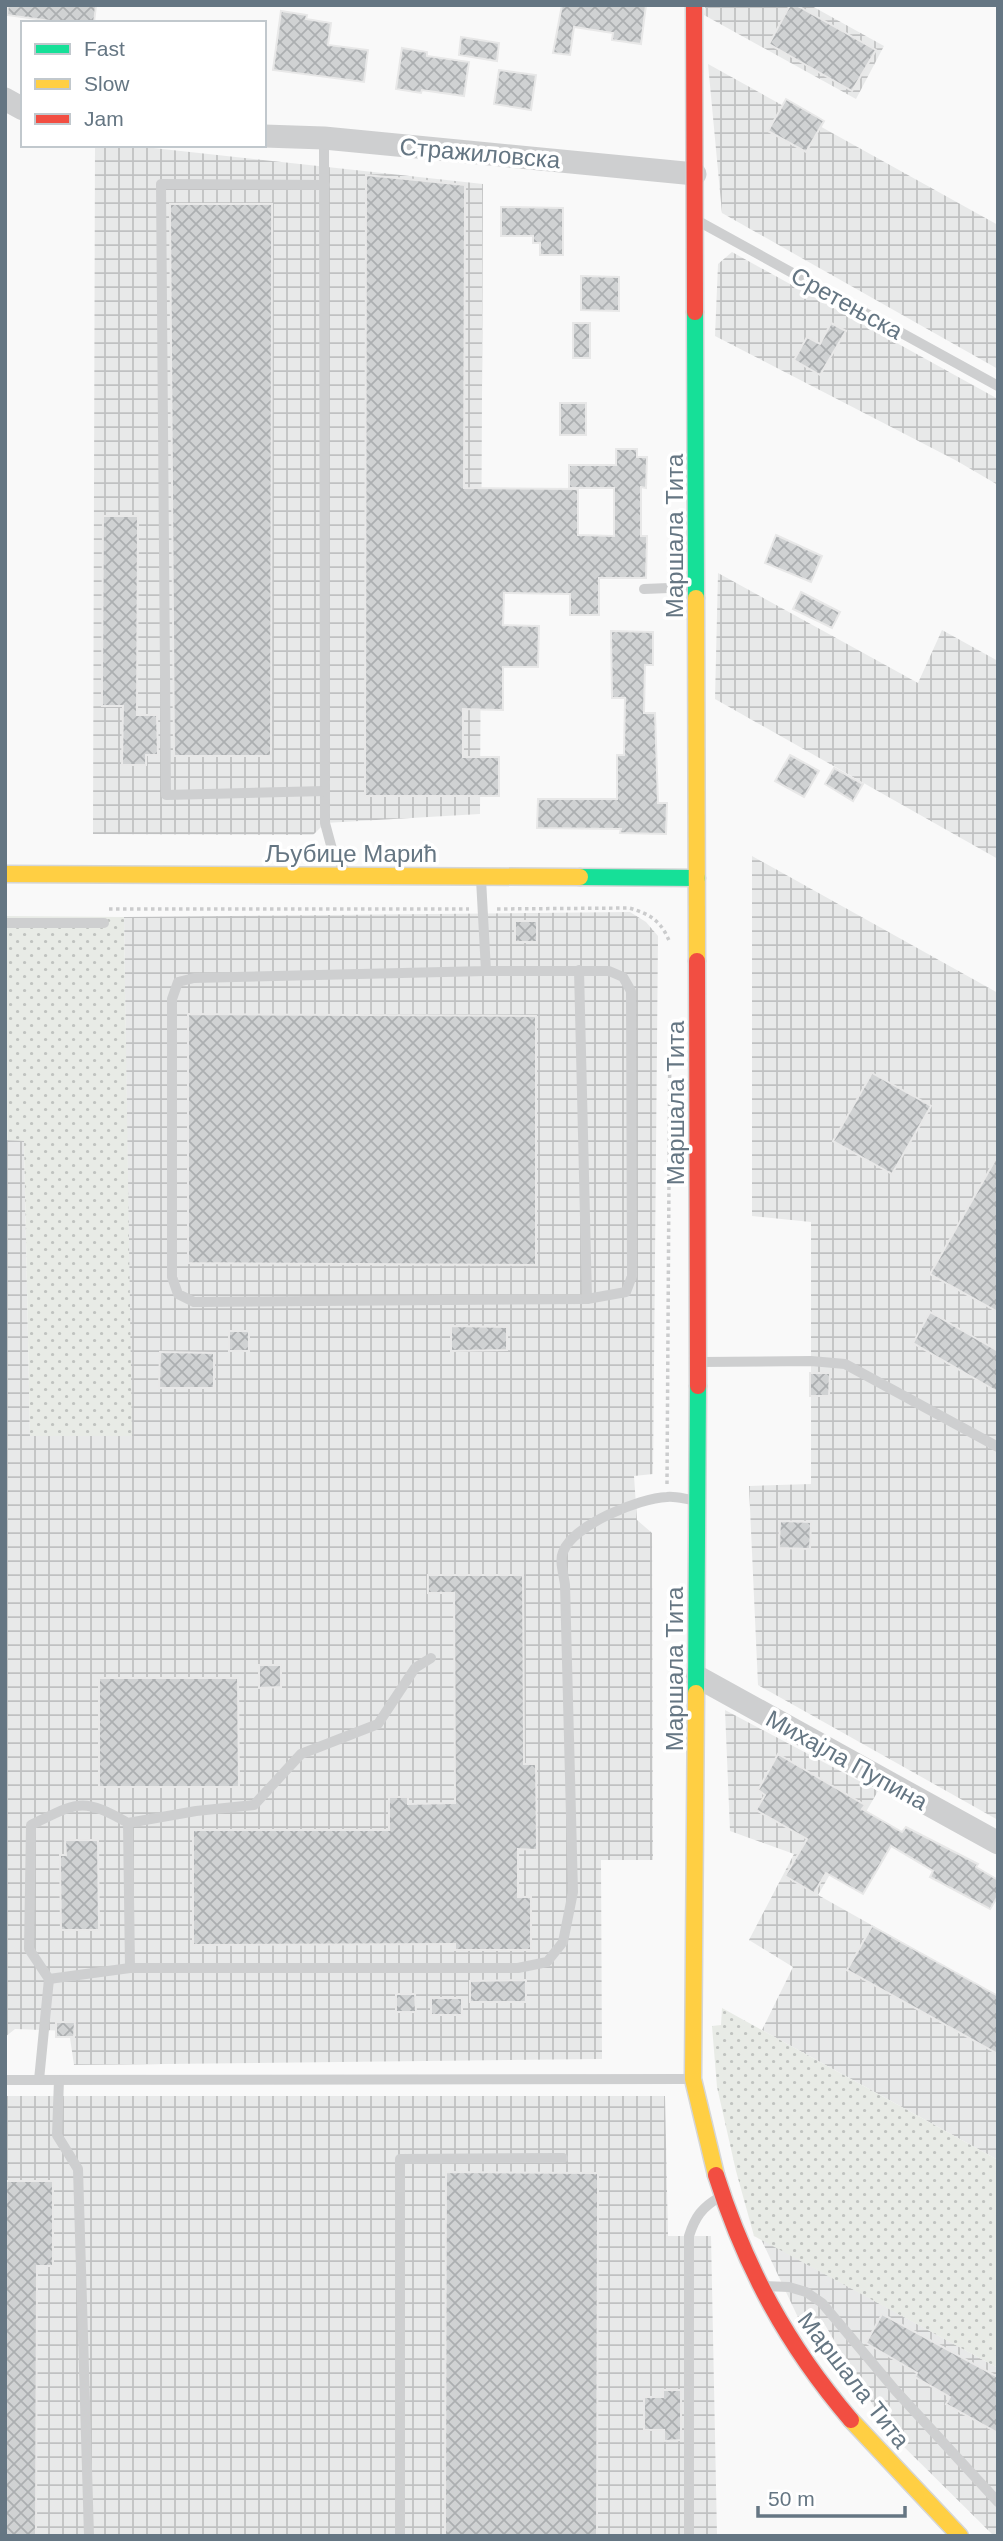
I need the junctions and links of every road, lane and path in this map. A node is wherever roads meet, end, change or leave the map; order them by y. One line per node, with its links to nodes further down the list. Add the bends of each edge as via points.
1 (694, 5): 6 (main road, Маршала Тита)
2 (5, 99): 3 (street)
3 (21, 108)
4 (266, 136): 5 (street, Стражиловска)
5 (324, 138): 6 (street, Стражиловска); 7 (lane)
6 (695, 174): 8 (main road, Маршала Тита)
7 (325, 185): 12 (lane); 12 (lane, via 161,184 166,795)
8 (696, 219): 9 (lane, Сретењска); 10 (main road, Маршала Тита)
9 (998, 386)
10 (697, 587): 11 (lane); 16 (main road, Маршала Тита)
11 (644, 589)
12 (325, 791): 14 (lane, via 325,823 332,849)
13 (5, 874): 14 (main road, Љубице Марић)
14 (347, 875): 15 (main road, Љубице Марић)
15 (481, 876): 16 (main road, Љубице Марић); 18 (lane)
16 (697, 878): 25 (main road, Маршала Тита)
17 (101, 909): 18 (path)
18 (483, 909): 21 (path, via 629,908 657,920); 23 (lane)
19 (5, 923): 20 (lane)
20 (104, 923)
21 (670, 943)
22 (579, 970): 23 (lane); 24 (lane); 24 (lane, via 609,971 623,977 631,991 632,1276 626,1292)
23 (486, 971): 24 (lane, via 178,982 172,999 172,1277 178,1294 194,1302)
24 (587, 1299)
25 (698, 1362): 26 (lane, via 845,1364); 27 (main road, Маршала Тита)
26 (998, 1447)
27 (697, 1501): 29 (main road, Маршала Тита); 32 (lane, via 667,1497 636,1503 585,1527 569,1539 561,1555 573,1892 563,1942 547,1962 518,1968)
28 (431, 1658): 30 (lane, via 415,1668 378,1724 301,1754 254,1805)
29 (696, 1676): 31 (street, Михајла Пупина); 34 (main road, Маршала Тита)
30 (128, 1823): 32 (lane); 33 (lane, via 103,1809 74,1804 31,1825 29,1949)
31 (998, 1843)
32 (130, 1968): 33 (lane)
33 (50, 1979): 36 (lane)
34 (693, 2079): 37 (lane); 39 (main road, Маршала Тита)
35 (5, 2080): 36 (lane)
36 (39, 2080): 37 (lane)
37 (59, 2080): 42 (lane, via 57,2136 78,2169)
38 (564, 2158): 43 (lane, via 400,2159)
39 (723, 2196): 40 (main road, Маршала Тита); 44 (lane, via 706,2204 689,2236)
40 (760, 2286): 41 (lane, via 789,2287 822,2303); 45 (main road, Маршала Тита, via 779,2323 833,2398)
41 (998, 2502)
42 (89, 2536)
43 (400, 2536)
44 (689, 2536)
45 (960, 2536)

